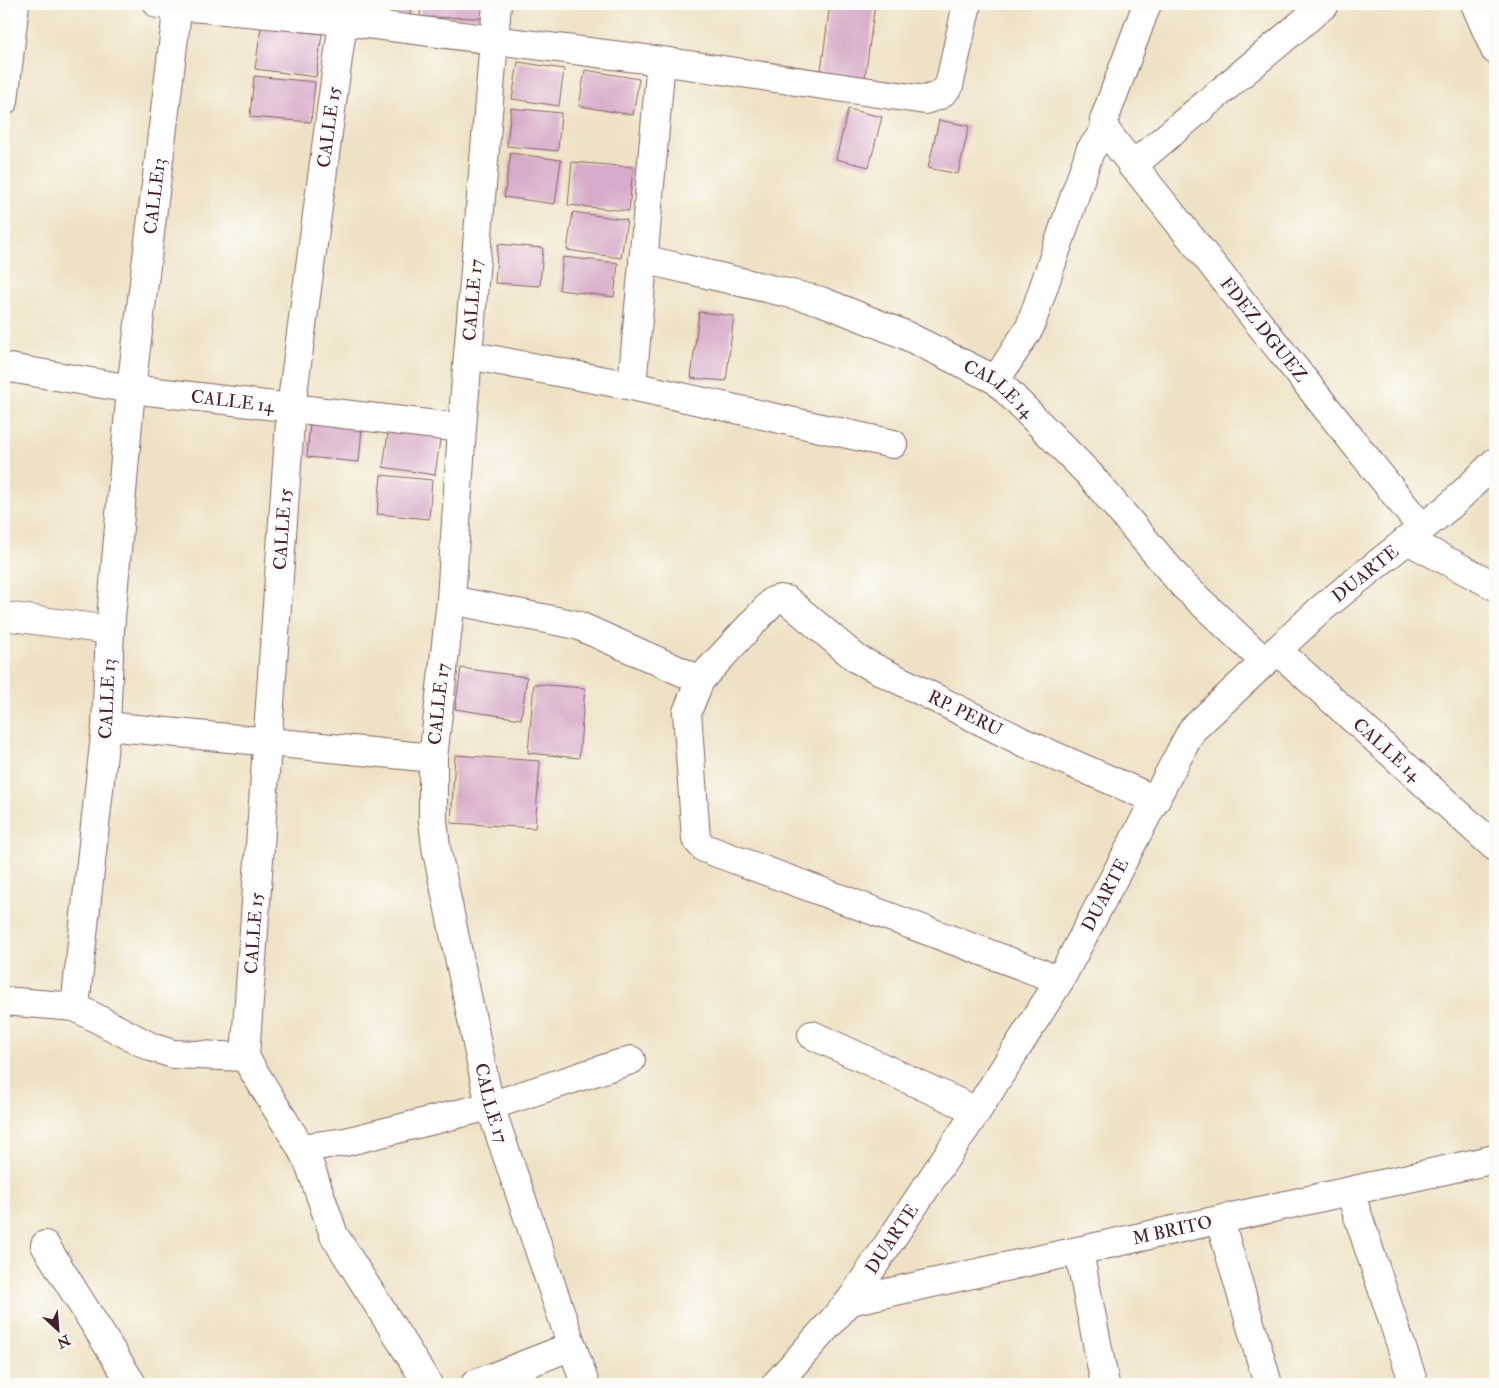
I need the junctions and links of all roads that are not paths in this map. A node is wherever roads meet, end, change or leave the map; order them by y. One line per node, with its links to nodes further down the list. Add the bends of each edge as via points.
1 (15, 4): 12 (street)
2 (497, 4): 9 (street, CALLE 17)
3 (967, 4): 11 (street, via 949,86 940,95 926,100)
4 (1147, 4): 13 (street, via 1104,120)
5 (1325, 4): 14 (street)
6 (1475, 4): 10 (street)
7 (172, 5): 8 (street); 20 (street, CALLE13)
8 (344, 13): 9 (street); 21 (street, CALLE 15)
9 (495, 40): 11 (street); 16 (street, CALLE 17)
10 (1495, 50)
11 (661, 61): 15 (street)
12 (4, 101)
13 (1105, 130): 14 (street, FDEZ DGUEZ); 18 (street, via 1090,151 1030,327)
14 (1132, 166): 25 (street, FDEZ DGUEZ)
15 (643, 260): 18 (street, CALLE 14, via 821,301 903,334); 19 (street)
16 (468, 355): 19 (street); 22 (street, CALLE 17)
17 (4, 367): 20 (street, CALLE 14)
18 (996, 380): 30 (street, CALLE 14, via 1089,474 1183,585)
19 (632, 386): 23 (street)
20 (131, 389): 21 (street, CALLE 14); 29 (street, CALLE 13)
21 (291, 408): 22 (street, CALLE 14); 33 (street, CALLE 15)
22 (462, 428): 27 (street, CALLE 17)
23 (893, 444)
24 (1495, 462): 25 (street, DUARTE, via 1451,505)
25 (1415, 534): 26 (street); 30 (street, DUARTE, via 1321,609)
26 (1495, 586)
27 (451, 600): 31 (street, via 577,625); 34 (street, CALLE 17)
28 (4, 616): 29 (street)
29 (110, 630): 32 (street, CALLE 13)
30 (1271, 656): 35 (street, DUARTE, via 1192,730); 36 (street, CALLE 14)
31 (700, 680): 35 (street, RP. PERU, via 773,602 787,600 857,659 1025,744); 37 (street, via 687,712 696,839 704,848)
32 (106, 726): 33 (street); 39 (street, CALLE 13)
33 (266, 741): 34 (street); 41 (street, CALLE 15)
34 (433, 758): 43 (street, CALLE 17, via 436,847)
35 (1156, 800): 37 (street, DUARTE)
36 (1495, 847)
37 (1060, 980): 44 (street, DUARTE)
38 (4, 1001): 39 (street)
39 (75, 1007): 41 (street, via 162,1051)
40 (812, 1035): 44 (street)
41 (245, 1058): 45 (street)
42 (631, 1060): 43 (street)
43 (490, 1106): 45 (street, via 345,1142); 52 (street, CALLE 17)
44 (977, 1111): 51 (street, DUARTE)
45 (301, 1148): 54 (street, via 334,1235)
46 (1495, 1159): 47 (street, M BRITO)
47 (1350, 1192): 48 (street, M BRITO); 60 (street)
48 (1220, 1221): 50 (street, M BRITO); 59 (street)
49 (44, 1245): 53 (street)
50 (1079, 1252): 51 (street, M BRITO); 58 (street)
51 (850, 1301): 57 (street, DUARTE)
52 (572, 1346): 55 (street); 56 (street, CALLE 17)
53 (132, 1384)
54 (428, 1384)
55 (474, 1384)
56 (586, 1384)
57 (776, 1384)
58 (1105, 1384)
59 (1268, 1384)
60 (1414, 1384)

